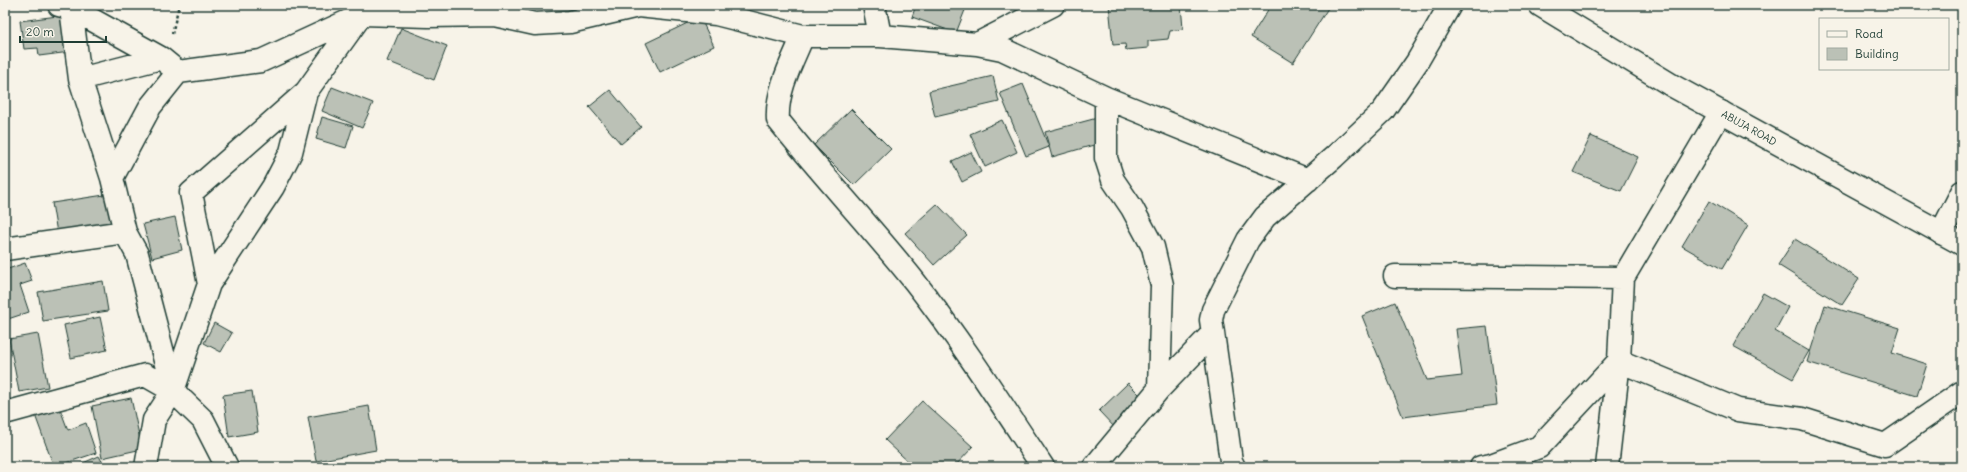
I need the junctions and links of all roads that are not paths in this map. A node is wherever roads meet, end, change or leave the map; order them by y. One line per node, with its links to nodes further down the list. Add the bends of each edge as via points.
1 (874, 5): 9 (street)
2 (1054, 5): 10 (street)
3 (1450, 5): 18 (street, via 1417,62 1383,111)
4 (1540, 5): 16 (street, ABUJA ROAD, via 1673,86)
5 (65, 7): 11 (street); 13 (street)
6 (710, 9): 7 (street, via 638,6 570,22 535,24 494,15 428,16); 8 (street)
7 (367, 10): 12 (street, via 261,61); 14 (street)
8 (803, 36): 9 (street); 36 (street, via 782,87 777,106 778,120 916,284 984,377)
9 (880, 36): 10 (street)
10 (977, 44): 15 (street, via 1002,49)
11 (161, 58): 12 (street); 13 (street)
12 (178, 72): 17 (street, via 150,107)
13 (80, 79): 17 (street)
14 (306, 92): 26 (street, via 291,152 273,187); 26 (street, via 191,193)
15 (1106, 98): 18 (street); 29 (street, via 1106,158 1113,180 1153,247 1162,285)
16 (1721, 112): 21 (street, ABUJA ROAD); 25 (street)
17 (112, 178): 20 (street)
18 (1308, 180): 27 (street, via 1265,217 1248,240 1213,310)
19 (1962, 192): 21 (street)
20 (125, 232): 23 (street); 30 (street, via 137,254)
21 (1941, 233): 22 (street, ABUJA ROAD)
22 (1962, 244)
23 (5, 249)
24 (1396, 276): 25 (street)
25 (1623, 278): 28 (street)
26 (209, 284): 30 (street)
27 (1213, 333): 29 (street); 38 (street, via 1231,461)
28 (1619, 361): 31 (street, via 1738,410 1802,419 1885,445); 33 (street, via 1539,447); 39 (street)
29 (1160, 389): 37 (street)
30 (173, 391): 32 (street, via 145,375); 34 (street, via 154,420); 35 (street, via 203,420)
31 (1962, 392)
32 (5, 413)
33 (1487, 466)
34 (146, 467)
35 (227, 467)
36 (1043, 467)
37 (1094, 467)
38 (1234, 467)
39 (1607, 467)

